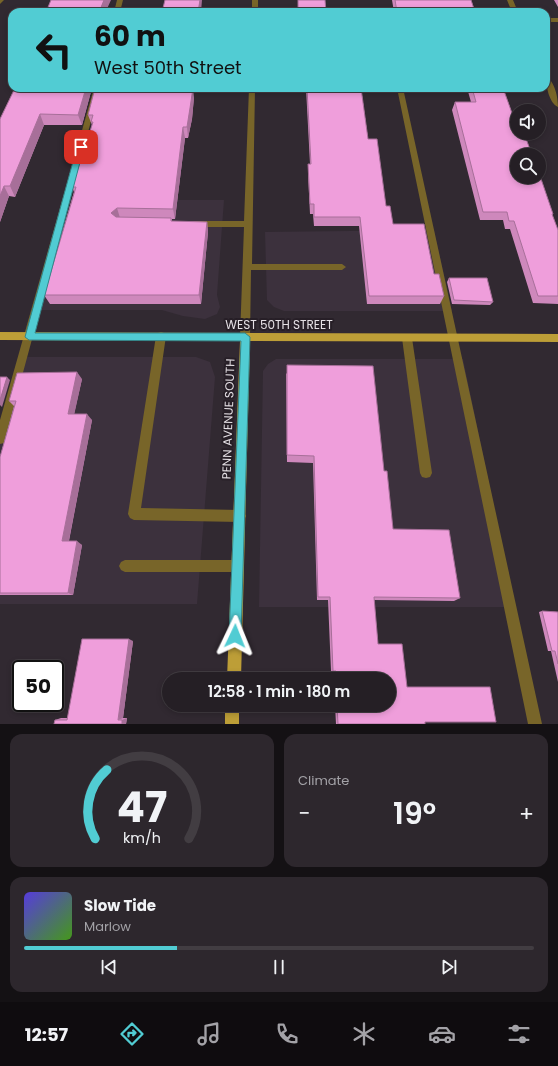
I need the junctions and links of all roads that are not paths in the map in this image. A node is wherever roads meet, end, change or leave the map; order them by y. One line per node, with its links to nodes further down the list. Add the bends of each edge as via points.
1 (550, 88): 5 (street)
2 (96, 92): 12 (street)
3 (252, 92): 7 (street, PENN AVENUE SOUTH)
4 (401, 92): 15 (street)
5 (558, 105)
6 (187, 224): 7 (street)
7 (248, 224): 8 (street, PENN AVENUE SOUTH)
8 (247, 267): 9 (street); 13 (street, PENN AVENUE SOUTH)
9 (342, 267)
10 (0, 336): 12 (main road, WEST 50TH STREET)
11 (161, 336): 12 (main road, WEST 50TH STREET); 13 (main road, WEST 50TH STREET); 19 (street, via 134,514)
12 (29, 337): 17 (street)
13 (245, 337): 14 (main road, WEST 50TH STREET); 19 (main road, PENN AVENUE SOUTH)
14 (407, 338): 15 (main road, WEST 50TH STREET); 18 (street)
15 (454, 338): 16 (main road, WEST 50TH STREET); 25 (street)
16 (558, 338)
17 (0, 439)
18 (426, 473)
19 (240, 516): 21 (main road, PENN AVENUE SOUTH)
20 (125, 566): 21 (street)
21 (238, 566): 22 (main road, PENN AVENUE SOUTH)
22 (234, 672)
23 (232, 712): 24 (main road)
24 (232, 724)
25 (535, 724)

